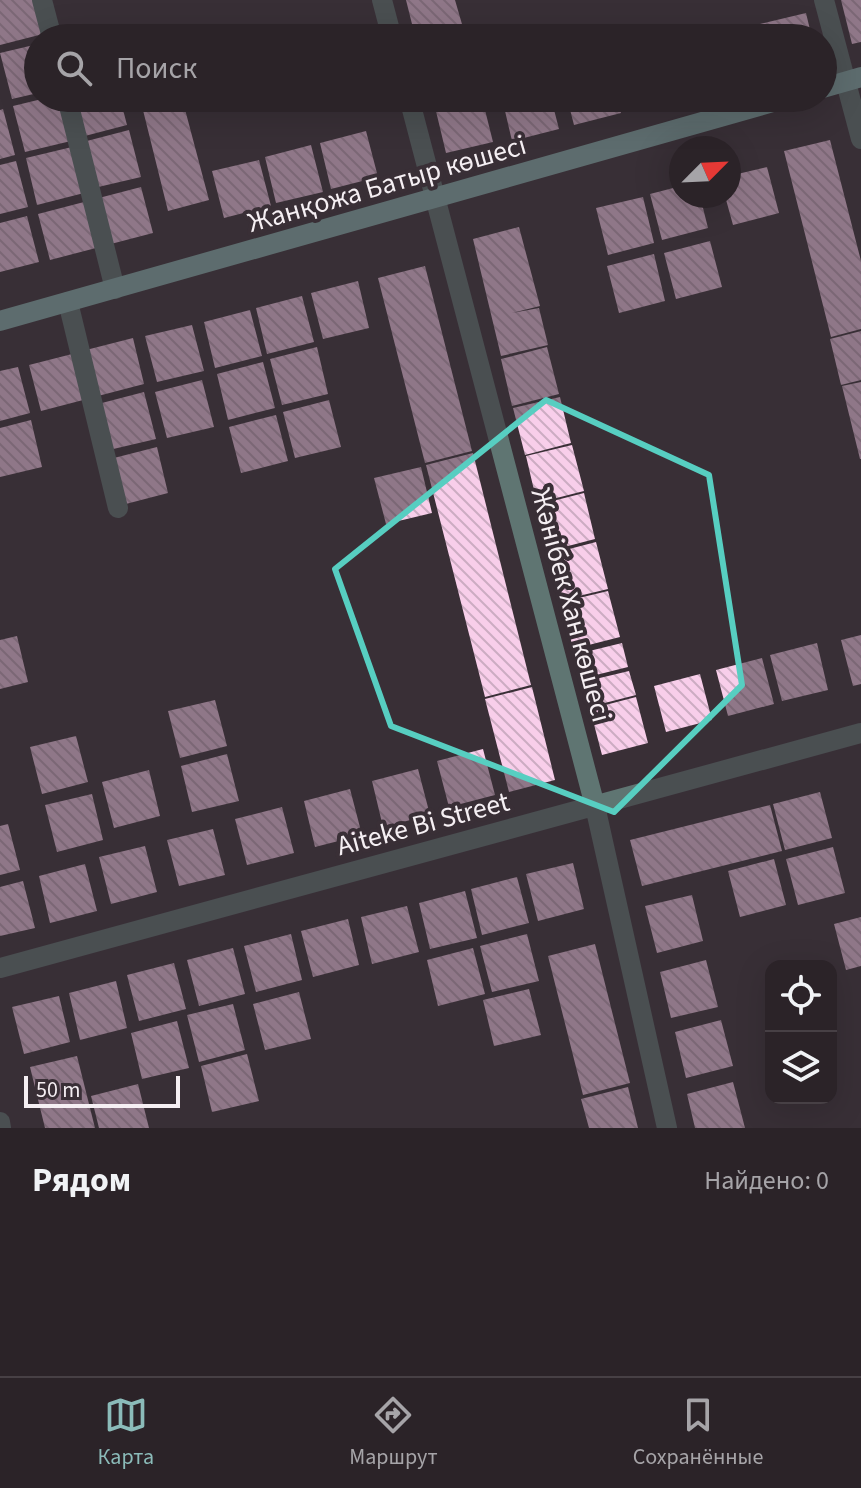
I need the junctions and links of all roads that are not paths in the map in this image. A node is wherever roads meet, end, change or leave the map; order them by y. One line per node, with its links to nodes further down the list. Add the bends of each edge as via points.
1 (42, 0): 4 (street)
2 (382, 0): 5 (street)
3 (824, 0): 6 (street)
4 (48, 24)
5 (388, 24)
6 (833, 24)
7 (837, 35): 8 (street)
8 (853, 79): 12 (street)
9 (71, 112): 14 (street)
10 (413, 112): 13 (street, Жәнібек Хан көшесі)
11 (739, 112): 13 (main road, Жанқожа Батыр көшесі)
12 (861, 139)
13 (436, 200): 14 (main road, Жанқожа Батыр көшесі); 19 (street, Жәнібек Хан көшесі)
14 (115, 289): 15 (main road, Жанқожа Батыр көшесі)
15 (68, 302): 16 (main road, Жанқожа Батыр көшесі); 17 (street)
16 (0, 321)
17 (118, 508)
18 (861, 733): 19 (street, Aiteke Bi Street)
19 (595, 806): 20 (street, Aiteke Bi Street); 21 (street, Жәнібек Хан көшесі)
20 (0, 968)
21 (667, 1128)

